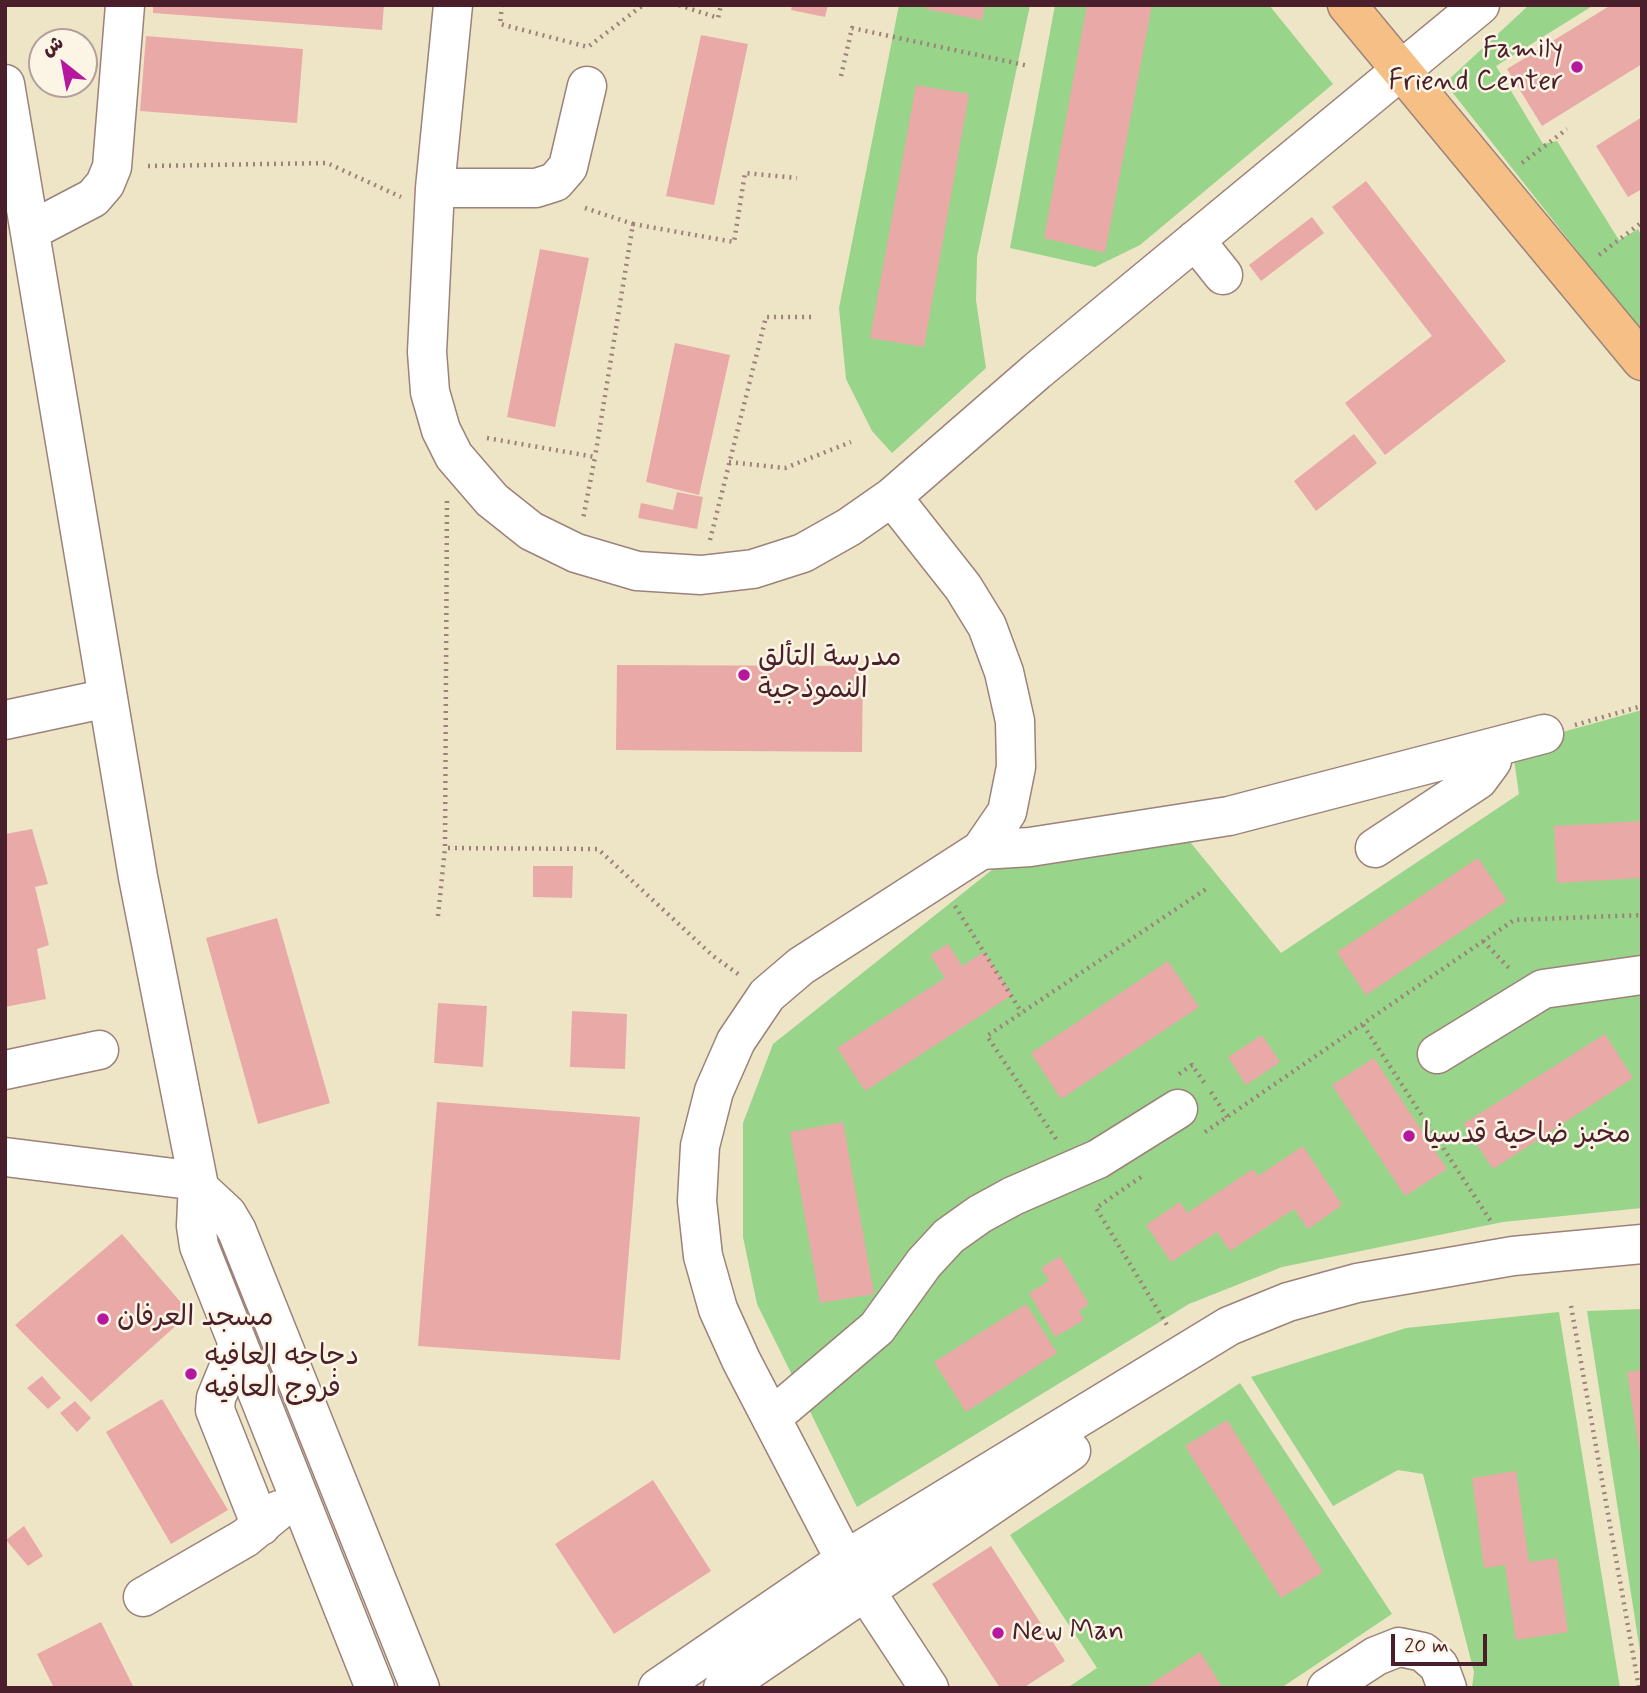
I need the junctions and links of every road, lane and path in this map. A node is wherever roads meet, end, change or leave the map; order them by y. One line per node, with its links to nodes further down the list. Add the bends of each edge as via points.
1 (125, 5): 15 (street)
2 (453, 5): 18 (street)
3 (502, 5): 4 (path, via 500,24 588,47)
4 (643, 5)
5 (679, 5): 6 (path, via 718,18)
6 (721, 5)
7 (1347, 5): 10 (main road)
8 (1480, 5): 10 (street)
9 (1029, 66): 11 (path, via 852,28)
10 (1398, 71): 17 (main road); 23 (street)
11 (841, 76)
12 (5, 84): 22 (street)
13 (587, 86): 18 (street, via 568,167 555,182 536,188)
14 (1567, 129): 17 (path)
15 (112, 167): 18 (path, via 327,163 405,199); 22 (street, via 93,198)
16 (797, 178): 21 (path, via 745,173 734,242)
17 (1493, 184): 25 (main road)
18 (435, 188): 29 (street, via 427,352 429,391)
19 (584, 208): 21 (path)
20 (1642, 222): 25 (path)
21 (633, 224): 30 (path)
22 (30, 231): 35 (street)
23 (1195, 240): 24 (street); 32 (street)
24 (1223, 275)
25 (1571, 277): 27 (main road)
26 (813, 317): 31 (path, via 766,317)
27 (1642, 361)
28 (851, 442): 31 (path, via 785,468)
29 (448, 443): 30 (path); 33 (street, via 492,500 531,531); 40 (path)
30 (595, 457): 33 (path)
31 (729, 462): 34 (path)
32 (892, 497): 34 (street, via 803,553 753,569); 42 (street, via 963,587 987,626 1004,672 1015,721 1016,767 1007,812)
33 (576, 553): 34 (street, via 637,571)
34 (701, 575)
35 (108, 698): 37 (street); 59 (street)
36 (1642, 706): 38 (path)
37 (5, 720)
38 (1544, 734): 39 (street)
39 (1493, 749): 41 (street, via 1492,761 1479,780); 42 (street, via 1229,816 1030,847)
40 (445, 848): 46 (path); 48 (path, via 598,849 713,956)
41 (1376, 848)
42 (981, 850): 43 (street)
43 (938, 878): 48 (street, via 801,966); 49 (path)
44 (1209, 887): 49 (path)
45 (1642, 915): 50 (path, via 1514,920)
46 (438, 916)
47 (1642, 975): 52 (street, via 1543,989)
48 (767, 995): 66 (street, via 736,1041 714,1091 700,1146 697,1201 703,1256 718,1309)
49 (1021, 1013): 56 (path, via 987,1036)
50 (1363, 1025): 55 (path); 61 (path)
51 (99, 1050): 53 (street)
52 (1437, 1054)
53 (5, 1070)
54 (1181, 1109): 55 (path); 55 (path, via 1192,1065); 66 (street, via 1098,1159 980,1213 949,1236 877,1328)
55 (1227, 1117)
56 (1064, 1150)
57 (5, 1157): 59 (street)
58 (1151, 1170): 65 (path, via 1096,1208)
59 (198, 1184): 64 (street, via 199,1246); 72 (street, via 237,1231)
60 (1642, 1244): 61 (street)
61 (1514, 1256): 65 (street, via 1357,1283 1288,1301 1229,1326)
62 (1642, 1266): 65 (street, via 1518,1273 1360,1299)
63 (1571, 1306): 78 (path)
64 (237, 1347): 67 (street); 68 (street, via 215,1410)
65 (1189, 1361): 69 (street)
66 (771, 1418): 69 (street)
67 (299, 1500): 68 (street, via 275,1512); 71 (street)
68 (261, 1526): 70 (street)
69 (854, 1576): 73 (street); 74 (street); 75 (street)
70 (143, 1597)
71 (375, 1688)
72 (421, 1688)
73 (658, 1688)
74 (723, 1688)
75 (929, 1688)
76 (1327, 1688): 77 (street, via 1376,1656 1399,1647 1423,1652 1439,1665)
77 (1447, 1688)
78 (1639, 1688)

